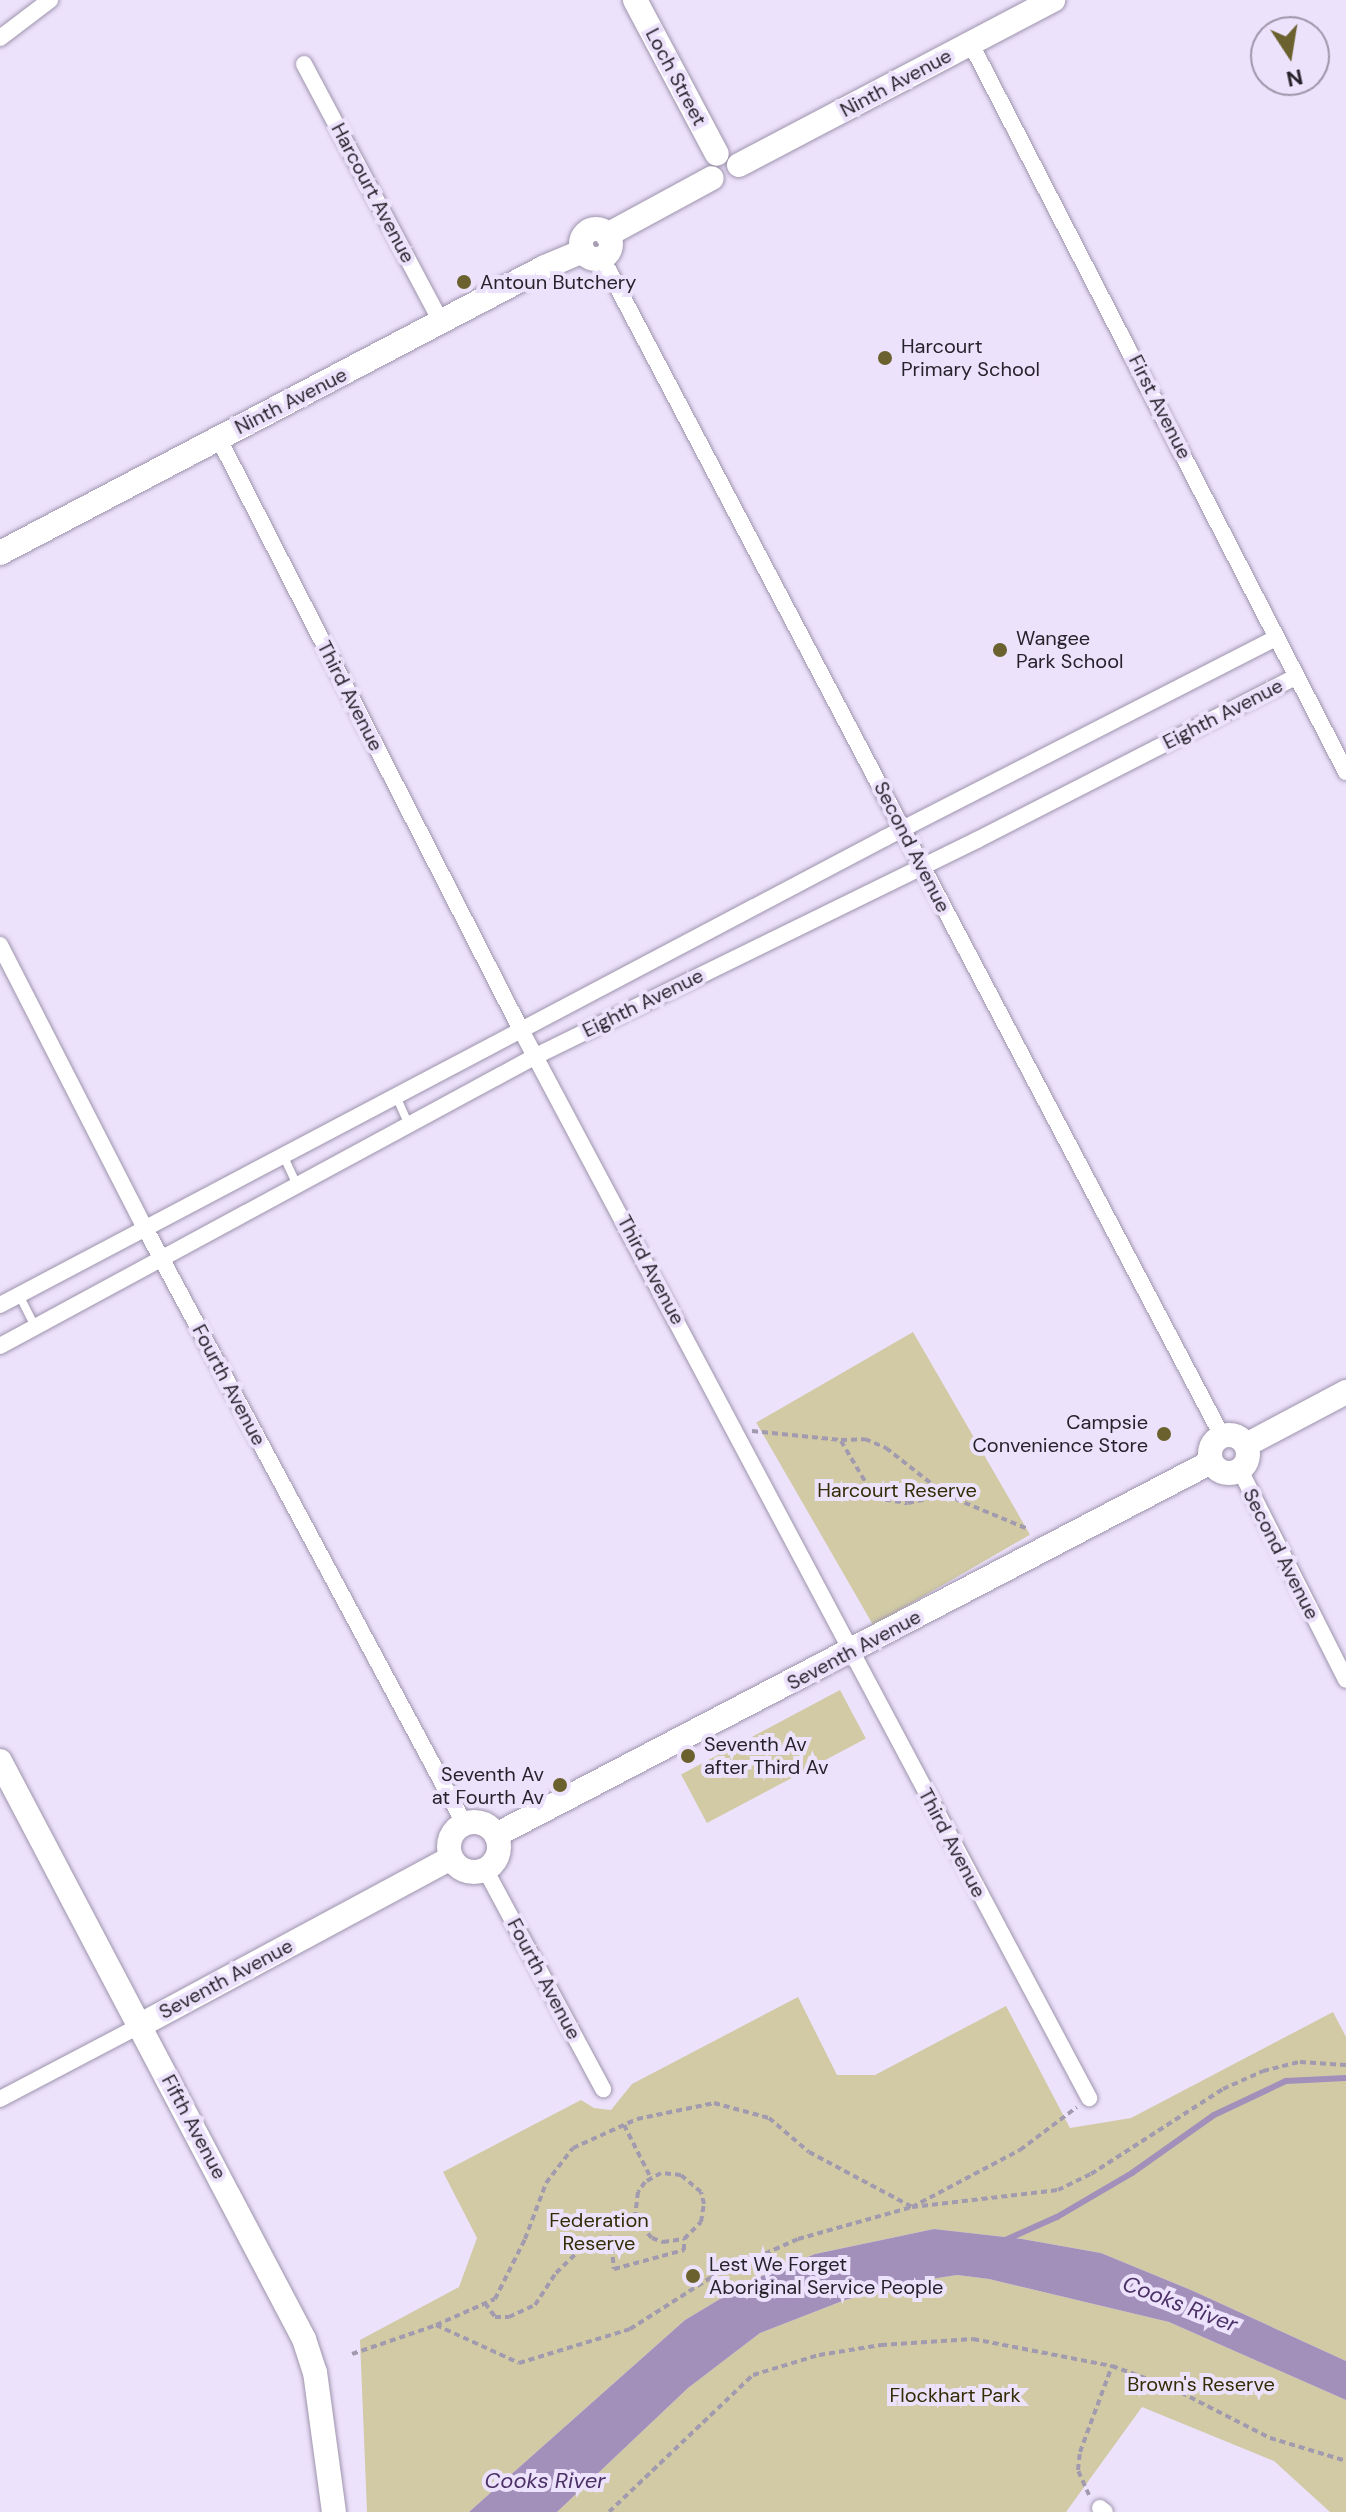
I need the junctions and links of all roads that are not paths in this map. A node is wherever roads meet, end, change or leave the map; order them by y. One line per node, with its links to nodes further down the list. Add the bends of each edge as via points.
1 (50, 0): 4 (street)
2 (635, 0): 7 (main road, Loch Street)
3 (1053, 0): 5 (main road, Ninth Avenue)
4 (0, 38)
5 (971, 44): 7 (main road, Ninth Avenue, via 739,165 730,182 720,183); 12 (street, First Avenue)
6 (304, 64): 9 (street, Harcourt Avenue)
7 (714, 166): 8 (main road, Ninth Avenue)
8 (598, 248): 9 (main road, Ninth Avenue); 15 (street, Second Avenue)
9 (442, 323): 10 (main road, Ninth Avenue)
10 (219, 439): 11 (main road, Ninth Avenue); 18 (street, Third Avenue)
11 (0, 553)
12 (1276, 638): 13 (street, First Avenue); 15 (street, Eighth Avenue)
13 (1295, 677): 14 (street, First Avenue); 16 (street, Eighth Avenue)
14 (1346, 772)
15 (902, 829): 16 (street, Second Avenue); 18 (street, Eighth Avenue)
16 (922, 866): 19 (street, Eighth Avenue); 31 (street, Second Avenue)
17 (0, 945): 24 (street, Fourth Avenue)
18 (521, 1030): 19 (street, Third Avenue); 20 (street, Eighth Avenue)
19 (536, 1056): 21 (street, Eighth Avenue); 35 (street, Third Avenue)
20 (395, 1096): 21 (lane); 22 (street, Eighth Avenue)
21 (409, 1125): 23 (street, Eighth Avenue)
22 (283, 1155): 23 (lane); 24 (street, Eighth Avenue)
23 (297, 1185): 25 (street, Eighth Avenue)
24 (145, 1228): 25 (street, Fourth Avenue); 26 (street, Eighth Avenue)
25 (161, 1258): 28 (street, Eighth Avenue); 38 (street, Fourth Avenue)
26 (19, 1295): 27 (street, Eighth Avenue); 28 (lane)
27 (0, 1305)
28 (35, 1326): 29 (street, Eighth Avenue)
29 (0, 1346)
30 (1346, 1392): 32 (main road)
31 (1222, 1436): 32 (main road, via 1234,1435); 33 (main road, via 1212,1444)
32 (1246, 1445): 34 (main road, via 1248,1458)
33 (1211, 1462): 34 (main road, via 1226,1473); 35 (main road, Seventh Avenue)
34 (1240, 1470): 36 (street, Second Avenue)
35 (850, 1650): 39 (main road, Seventh Avenue); 44 (street, Third Avenue)
36 (1346, 1680)
37 (0, 1761): 42 (main road, Fifth Avenue)
38 (464, 1823): 39 (main road, via 486,1824); 40 (main road, via 451,1834)
39 (496, 1835): 41 (main road, via 496,1858)
40 (451, 1858): 41 (main road, via 470,1872); 42 (main road, Seventh Avenue)
41 (485, 1869): 43 (street, Fourth Avenue)
42 (139, 2026): 45 (street, Seventh Avenue); 46 (main road, Fifth Avenue, via 304,2339 315,2372)
43 (603, 2089)
44 (1089, 2098)
45 (0, 2099)
46 (334, 2512)

